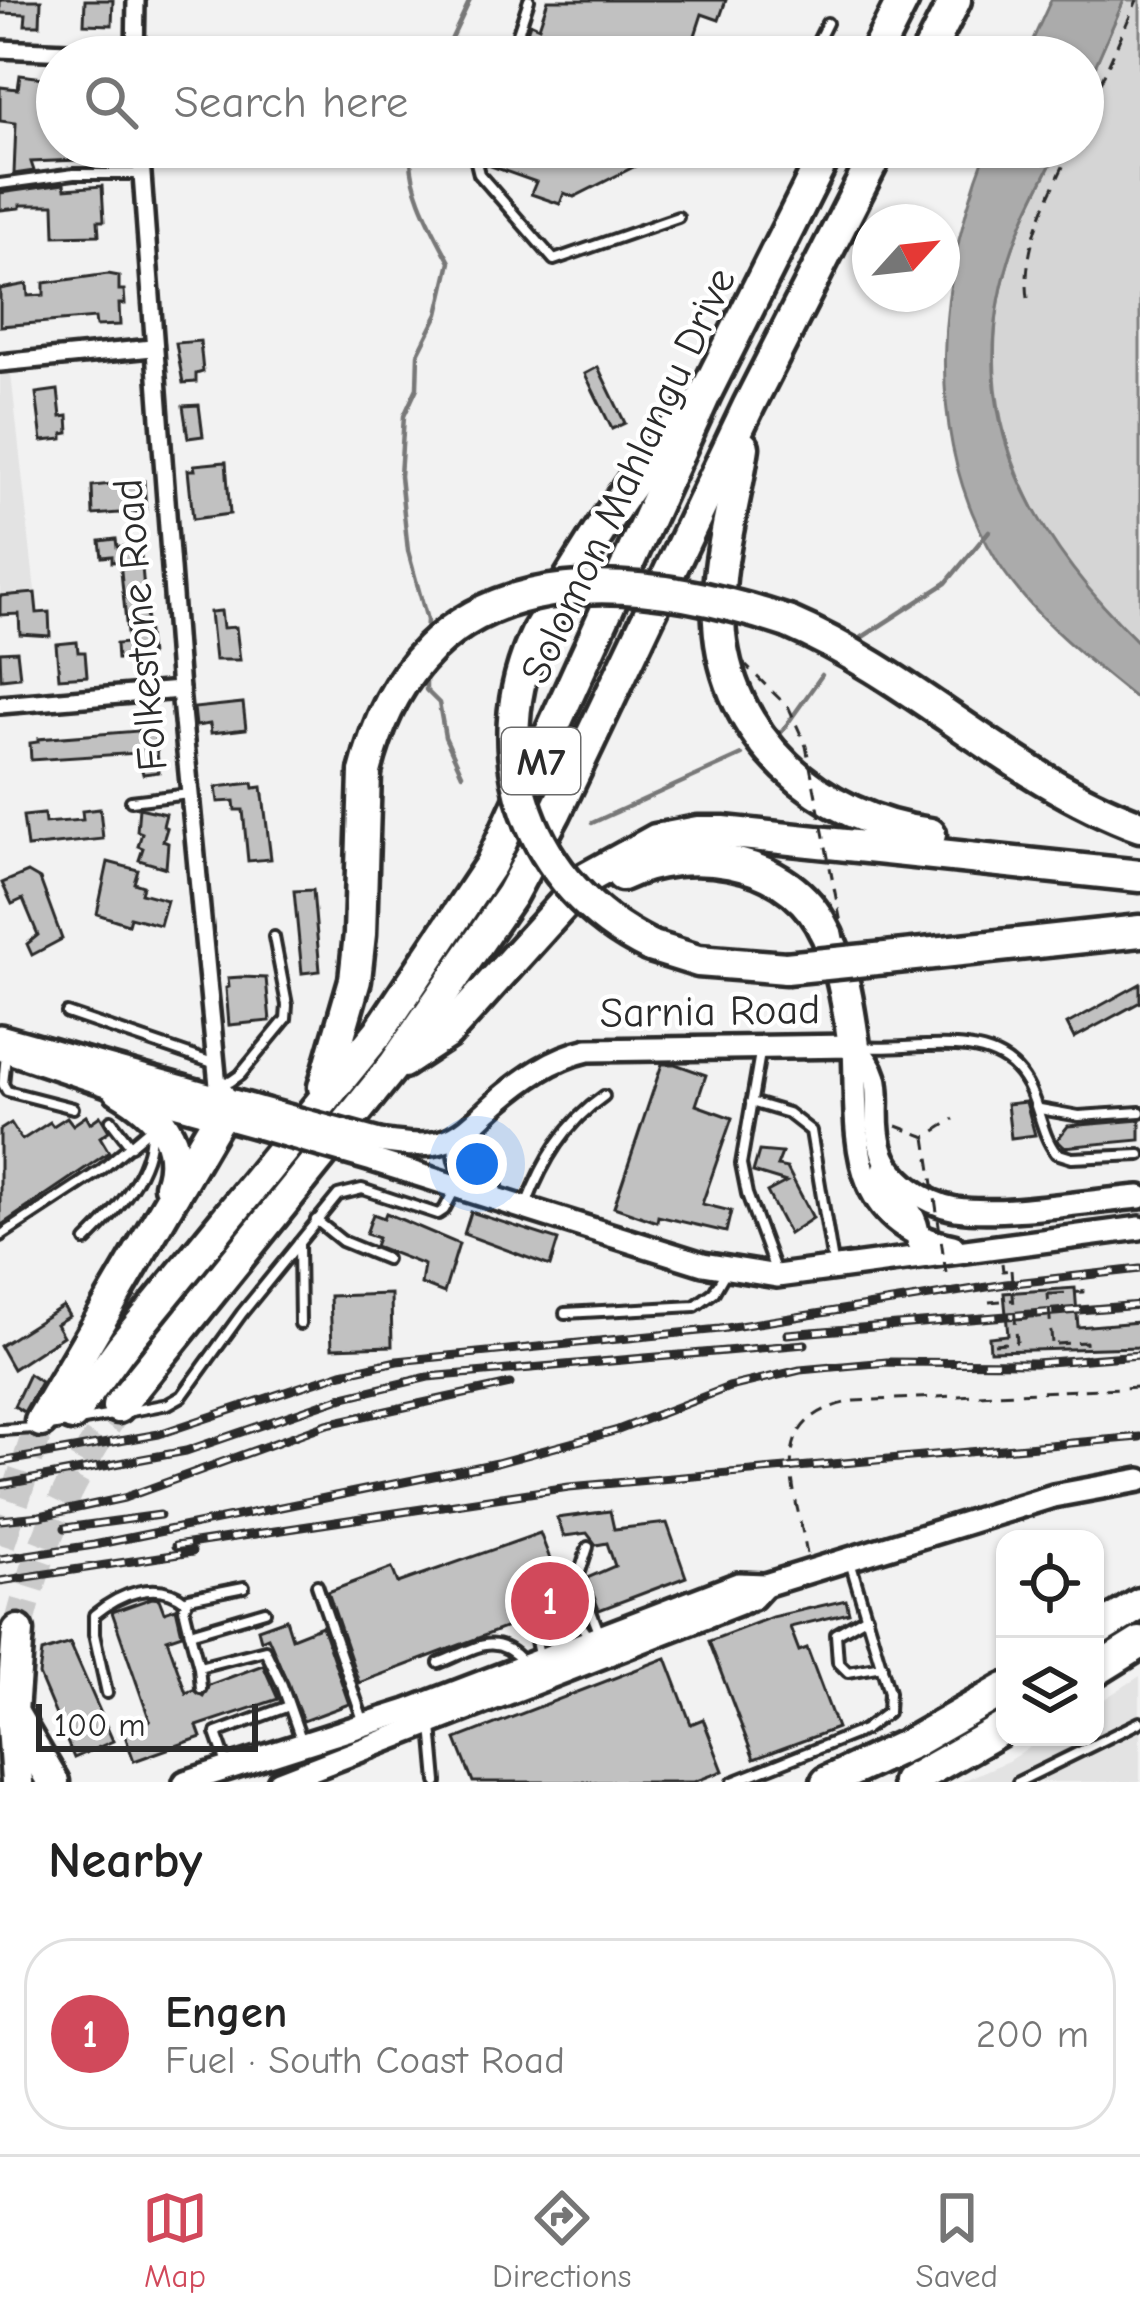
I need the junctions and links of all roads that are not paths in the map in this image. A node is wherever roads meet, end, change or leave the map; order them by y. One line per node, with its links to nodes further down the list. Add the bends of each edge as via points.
1 (136, 0): 6 (street)
2 (529, 0): 7 (lane)
3 (903, 0): 9 (highway)
4 (955, 0): 10 (highway)
5 (826, 23): 8 (lane)
6 (135, 36)
7 (517, 36)
8 (820, 36)
9 (885, 36)
10 (937, 36)
11 (0, 49): 12 (street)
12 (36, 51)
13 (142, 168): 17 (street, Folkestone Road)
14 (478, 168): 19 (lane, via 554,260)
15 (818, 168): 22 (highway, Solomon Mahlangu Drive / M7)
16 (869, 168): 23 (highway, Solomon Mahlangu Drive / M7)
17 (142, 174): 18 (lane); 20 (street, Folkestone Road)
18 (0, 184)
19 (678, 217)
20 (152, 348): 21 (street); 24 (street, Folkestone Road)
21 (0, 363)
22 (706, 392): 32 (highway, bridge, via 585,552 523,661 514,699 522,798 574,893 650,946 712,963 786,968); 42 (highway, Solomon Mahlangu Drive / M7, via 491,864 379,1032)
23 (749, 405): 29 (highway, via 718,620 734,690 774,757 831,804 881,826); 38 (highway, Solomon Mahlangu Drive / M7, via 536,851)
24 (180, 690): 25 (street); 26 (street, Folkestone Road)
25 (0, 705)
26 (190, 794): 27 (lane); 40 (street, Folkestone Road)
27 (131, 801)
28 (1140, 826): 42 (highway, bridge, via 1070,795 868,660 788,622 708,598 612,585 514,597 462,624 413,669 384,715 365,772 355,980)
29 (1140, 857)
30 (1140, 876): 31 (highway, via 698,832 656,840 599,869)
31 (542, 929): 37 (highway, via 652,863 718,860 763,873 802,899 828,936); 38 (highway, via 438,1041)
32 (1140, 931)
33 (274, 937): 40 (lane, via 286,1018)
34 (67, 1013): 40 (lane)
35 (761, 1045): 37 (main road, Sarnia Road); 43 (lane); 49 (main road, Sarnia Road, via 575,1053 530,1076)
36 (2, 1046): 39 (main road, Sarnia Road); 40 (main road, Sarnia Road); 44 (lane, via 7,1091)
37 (854, 1046): 45 (lane, via 984,1050 1016,1069); 52 (main road, Sarnia Road, via 874,1068); 61 (main road, via 863,1177 884,1212)
38 (394, 1065): 72 (highway, Solomon Mahlangu Drive / M7)
39 (119, 1089): 40 (main road, Sarnia Road); 48 (highway)
40 (218, 1090): 51 (main road, Sarnia Road, bridge, via 260,1118); 58 (highway)
41 (604, 1096): 56 (lane, via 565,1131)
42 (321, 1098): 73 (highway, Solomon Mahlangu Drive / M7)
43 (752, 1102): 67 (lane, via 788,1112 811,1131); 69 (lane, via 741,1164)
44 (74, 1108)
45 (1040, 1109): 46 (lane); 53 (lane, via 1060,1155)
46 (1140, 1112)
47 (111, 1120): 50 (lane)
48 (155, 1124): 50 (lane); 58 (highway, via 170,1137 176,1160); 62 (lane, via 143,1167)
49 (470, 1126): 51 (main road, Sarnia Road, via 428,1144); 56 (main road, via 460,1163)
50 (130, 1146): 60 (lane)
51 (375, 1150): 54 (main road, Sarnia Road)
52 (882, 1154): 55 (main road, via 918,1193 953,1208); 61 (main road, Sarnia Road, via 890,1186)
53 (1140, 1155)
54 (457, 1186): 56 (main road, Sarnia Road); 57 (lane, via 438,1214 356,1189 338,1195)
55 (1140, 1198)
56 (521, 1205): 68 (main road, Sarnia Road)
57 (316, 1220): 63 (lane); 66 (lane)
58 (153, 1225): 74 (highway)
59 (1140, 1228): 64 (main road, Sarnia Road)
60 (0, 1236)
61 (920, 1236): 64 (main road); 65 (main road)
62 (86, 1241)
63 (299, 1241): 71 (lane); 75 (lane, via 175,1402)
64 (970, 1249): 65 (main road, Sarnia Road)
65 (910, 1258): 67 (main road, Sarnia Road)
66 (386, 1259)
67 (834, 1269): 69 (main road, Sarnia Road)
68 (726, 1270): 69 (main road, Sarnia Road); 70 (lane, via 695,1306)
69 (777, 1276)
70 (565, 1312)
71 (300, 1324)
72 (118, 1407)
73 (72, 1415)
74 (41, 1421)
75 (0, 1430)
76 (1140, 1480): 78 (main road, via 1053,1496)
77 (588, 1546): 91 (lane, via 578,1578)
78 (848, 1558): 85 (lane); 91 (main road, via 765,1585 753,1598 708,1605)
79 (317, 1585): 105 (lane)
80 (244, 1587): 81 (lane)
81 (185, 1601): 89 (lane); 98 (lane, via 167,1589 144,1591 94,1616)
82 (1140, 1604): 87 (highway)
83 (567, 1606): 91 (lane)
84 (266, 1611): 89 (lane)
85 (867, 1616): 94 (lane); 94 (lane, via 836,1634 838,1662 848,1672)
86 (541, 1617): 96 (lane, via 534,1631)
87 (1104, 1626)
88 (18, 1631): 101 (highway)
89 (190, 1633): 95 (lane)
90 (1140, 1643): 93 (highway)
91 (600, 1644): 96 (main road)
92 (439, 1663): 96 (lane, via 498,1642)
93 (1104, 1665)
94 (882, 1666): 117 (lane, via 890,1707 874,1726)
95 (199, 1667): 97 (lane); 100 (lane, via 265,1651)
96 (538, 1668): 103 (main road)
97 (201, 1688)
98 (107, 1693)
99 (996, 1694): 118 (highway)
100 (290, 1706): 106 (lane); 108 (lane)
101 (12, 1712): 112 (highway); 113 (highway)
102 (212, 1721): 106 (lane)
103 (417, 1721): 105 (main road); 109 (main road); 111 (lane, via 437,1760)
104 (1140, 1722): 120 (lane)
105 (364, 1725): 108 (main road)
106 (216, 1732): 110 (lane)
107 (996, 1732): 119 (highway)
108 (314, 1741): 109 (main road); 110 (main road)
109 (332, 1761): 115 (main road)
110 (228, 1766): 114 (main road)
111 (435, 1780): 116 (lane)
112 (17, 1782)
113 (53, 1782)
114 (184, 1782)
115 (279, 1782)
116 (424, 1782)
117 (733, 1782)
118 (827, 1782)
119 (908, 1782)
120 (1018, 1782)

